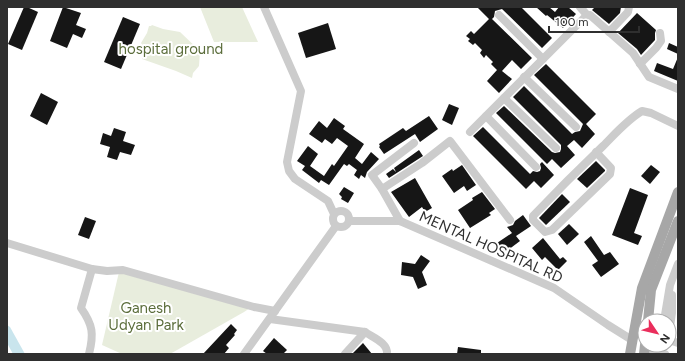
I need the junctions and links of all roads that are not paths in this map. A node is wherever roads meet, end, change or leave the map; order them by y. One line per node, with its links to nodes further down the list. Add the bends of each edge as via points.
1 (264, 7): 23 (street, via 301,91 287,162 289,171 296,179 328,201)
2 (580, 7): 5 (street)
3 (628, 7): 6 (street, via 628,12)
4 (499, 14): 8 (street)
5 (587, 15): 6 (street); 8 (street)
6 (609, 32): 9 (street, via 633,53)
7 (660, 34): 9 (street, via 661,41)
8 (543, 59): 10 (street)
9 (640, 64): 11 (street, via 649,77)
10 (524, 77): 12 (street); 15 (street)
11 (678, 89)
12 (504, 98): 13 (street); 18 (street)
13 (486, 116): 16 (street); 20 (street)
14 (678, 126): 19 (street, via 651,113 642,112 632,117)
15 (576, 127)
16 (470, 132)
17 (414, 143): 21 (street, via 372,175)
18 (556, 148)
19 (596, 152): 19 (street, via 533,216 533,220 545,232 552,230 610,174 611,168)
20 (536, 167)
21 (382, 189): 24 (street, via 450,141); 26 (street)
22 (678, 192): 34 (main road, via 642,288)
23 (334, 214): 25 (street, via 340,210 345,211); 28 (street, via 332,221)
24 (510, 220)
25 (349, 221): 26 (street, MENTAL HOSPITAL RD); 28 (street, via 344,227)
26 (400, 221): 42 (street, MENTAL HOSPITAL RD, via 554,288)
27 (678, 221): 38 (main road, via 651,290)
28 (336, 226): 36 (street)
29 (7, 242): 31 (street)
30 (678, 264): 39 (street, via 670,285)
31 (92, 269): 36 (street, via 123,270); 43 (street, via 81,308 92,328)
32 (678, 277): 33 (street)
33 (675, 293): 35 (street)
34 (638, 308): 37 (main road); 42 (main road)
35 (675, 310)
36 (275, 311): 40 (street)
37 (644, 313)
38 (648, 313)
39 (665, 313)
40 (270, 318): 41 (street); 44 (street)
41 (365, 332): 45 (street); 46 (street, via 385,345)
42 (632, 340): 47 (main road)
43 (89, 354)
44 (244, 354)
45 (345, 354)
46 (387, 354)
47 (630, 354)

